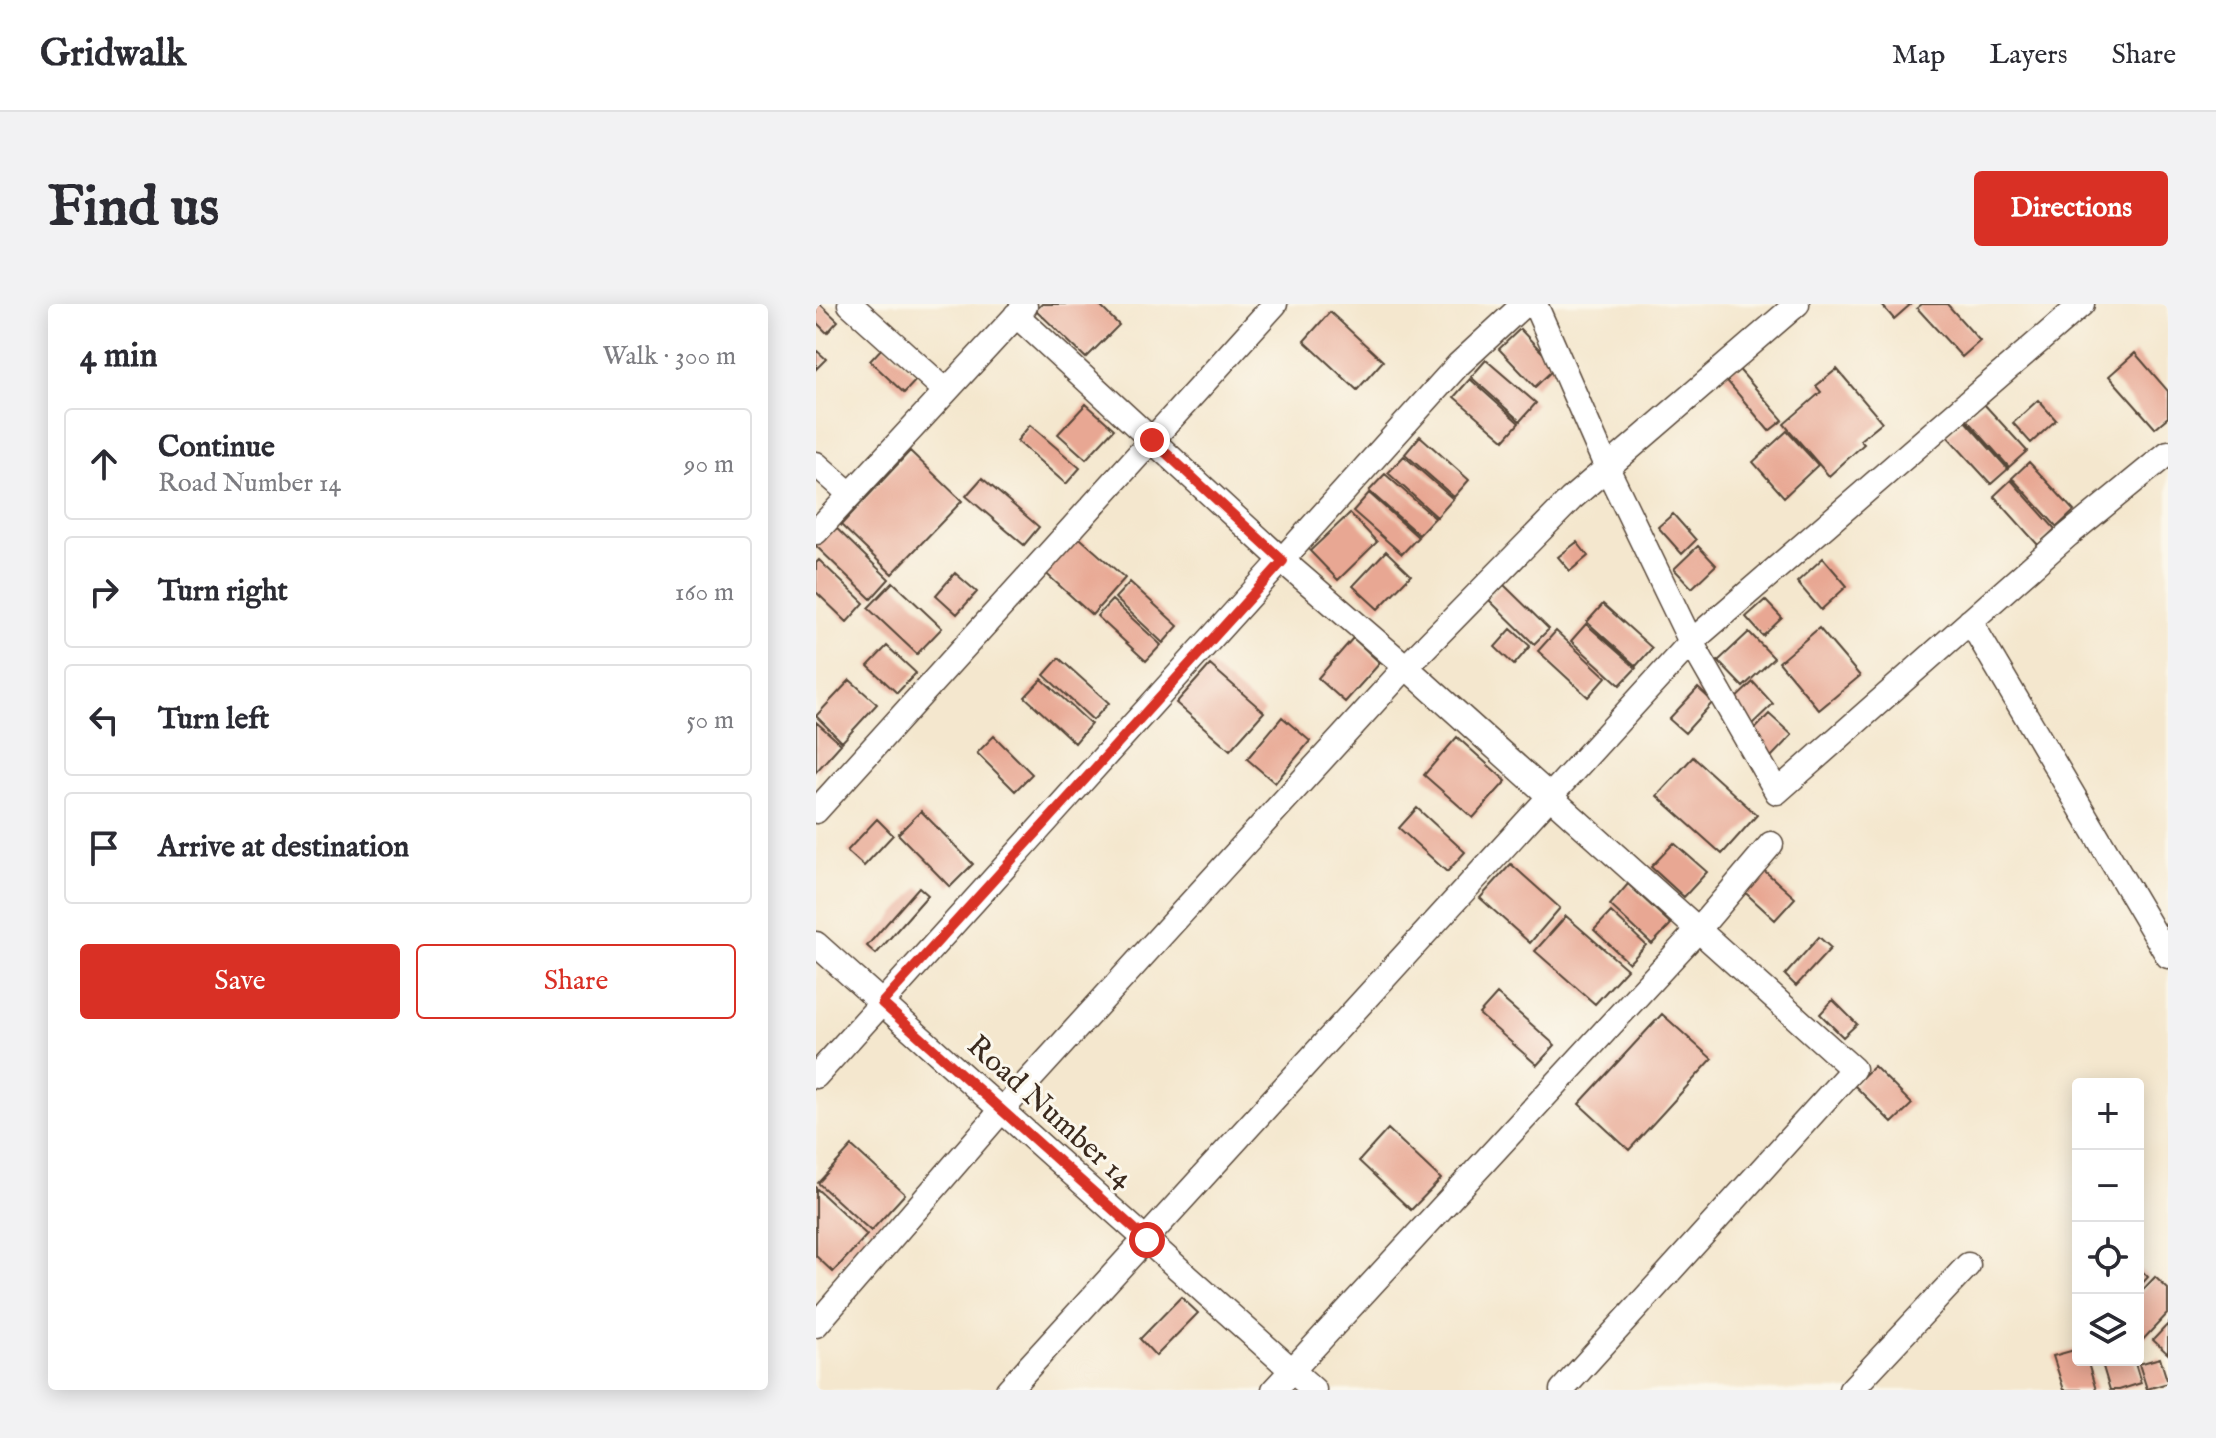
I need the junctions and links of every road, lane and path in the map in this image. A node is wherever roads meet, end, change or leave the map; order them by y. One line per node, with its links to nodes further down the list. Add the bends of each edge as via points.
1 (850, 304): 8 (street)
2 (1275, 304): 9 (street)
3 (1524, 304): 15 (street, via 1458,365)
4 (1535, 304): 12 (street)
5 (1797, 304): 12 (street)
6 (2082, 304): 17 (street)
7 (1021, 310): 8 (street); 9 (street)
8 (946, 391): 13 (street)
9 (1152, 440): 15 (street); 20 (street)
10 (2168, 453): 16 (street)
11 (816, 464): 13 (street)
12 (1607, 468): 17 (street); 18 (street)
13 (850, 494): 14 (street)
14 (816, 532)
15 (1283, 561): 18 (street); 25 (street)
16 (1970, 621): 17 (street, via 1777,792); 24 (street)
17 (1691, 642): 19 (street)
18 (1406, 667): 19 (street); 27 (street)
19 (1551, 796): 22 (street); 28 (street)
20 (816, 811)
21 (1771, 844): 22 (street)
22 (1698, 930): 31 (street); 35 (street, via 1853,1069)
23 (816, 944): 25 (street, Road Number 14)
24 (2168, 956)
25 (882, 1003): 26 (street); 27 (street, Road Number 14)
26 (816, 1076)
27 (1002, 1110): 28 (street, Road Number 14); 30 (street)
28 (1147, 1240): 31 (street, Road Number 14); 32 (street)
29 (1968, 1265): 36 (street)
30 (816, 1325)
31 (1292, 1371): 33 (street); 34 (street, Road Number 14)
32 (1008, 1390)
33 (1274, 1390)
34 (1314, 1390)
35 (1562, 1390)
36 (1851, 1390)

